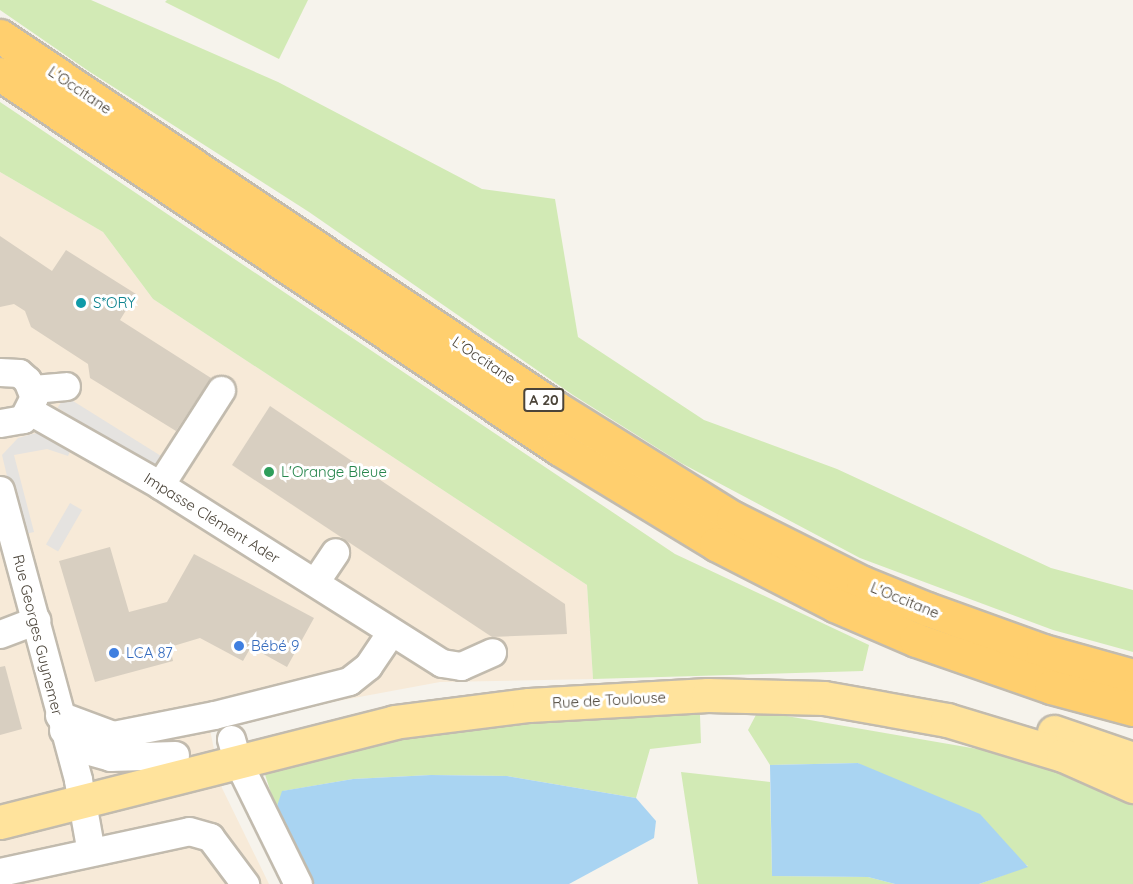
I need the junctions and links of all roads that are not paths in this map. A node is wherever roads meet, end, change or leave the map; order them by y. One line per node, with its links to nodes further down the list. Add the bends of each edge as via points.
1 (0, 36): 16 (highway, L'Occitane / A 20, via 556,408 734,518 863,583 927,609 1043,651)
2 (0, 74): 17 (highway, L'Occitane / A 20, via 560,449 716,544 835,605 916,640 1051,687)
3 (0, 372): 6 (street, via 19,373)
4 (66, 386): 6 (street)
5 (221, 390): 8 (street)
6 (31, 400): 7 (street, via 15,423); 8 (street, Impasse Clément Ader)
7 (0, 423)
8 (160, 485): 11 (street, Impasse Clément Ader)
9 (3, 511): 12 (street, Rue Georges Guynemer)
10 (335, 552): 11 (street)
11 (315, 582): 13 (street, Impasse Clément Ader)
12 (36, 620): 14 (street); 18 (street, Rue Georges Guynemer)
13 (390, 633): 15 (street, Impasse Clément Ader, via 442,663 461,666); 18 (street, via 368,666 349,681 113,735)
14 (0, 634)
15 (492, 652)
16 (1133, 676)
17 (1133, 709)
18 (61, 722): 21 (street, via 86,750 110,757); 24 (street, Rue Georges Guynemer)
19 (1066, 745): 20 (main road, Rue de Toulouse, via 824,698 708,695 551,703 434,716); 22 (main road, Rue de Toulouse); 23 (main road, Rue de Toulouse)
20 (234, 750): 21 (main road, Rue de Toulouse); 24 (main road, Rue de Toulouse); 30 (street)
21 (175, 755): 24 (main road, Rue de Toulouse)
22 (1133, 759)
23 (1133, 786)
24 (80, 790): 25 (main road, Rue de Toulouse); 26 (main road, Rue de Toulouse); 27 (street, Rue Georges Guynemer)
25 (0, 801)
26 (0, 822)
27 (91, 852): 28 (street); 29 (street, via 189,831 210,837)
28 (0, 872)
29 (245, 884)
30 (298, 884)

